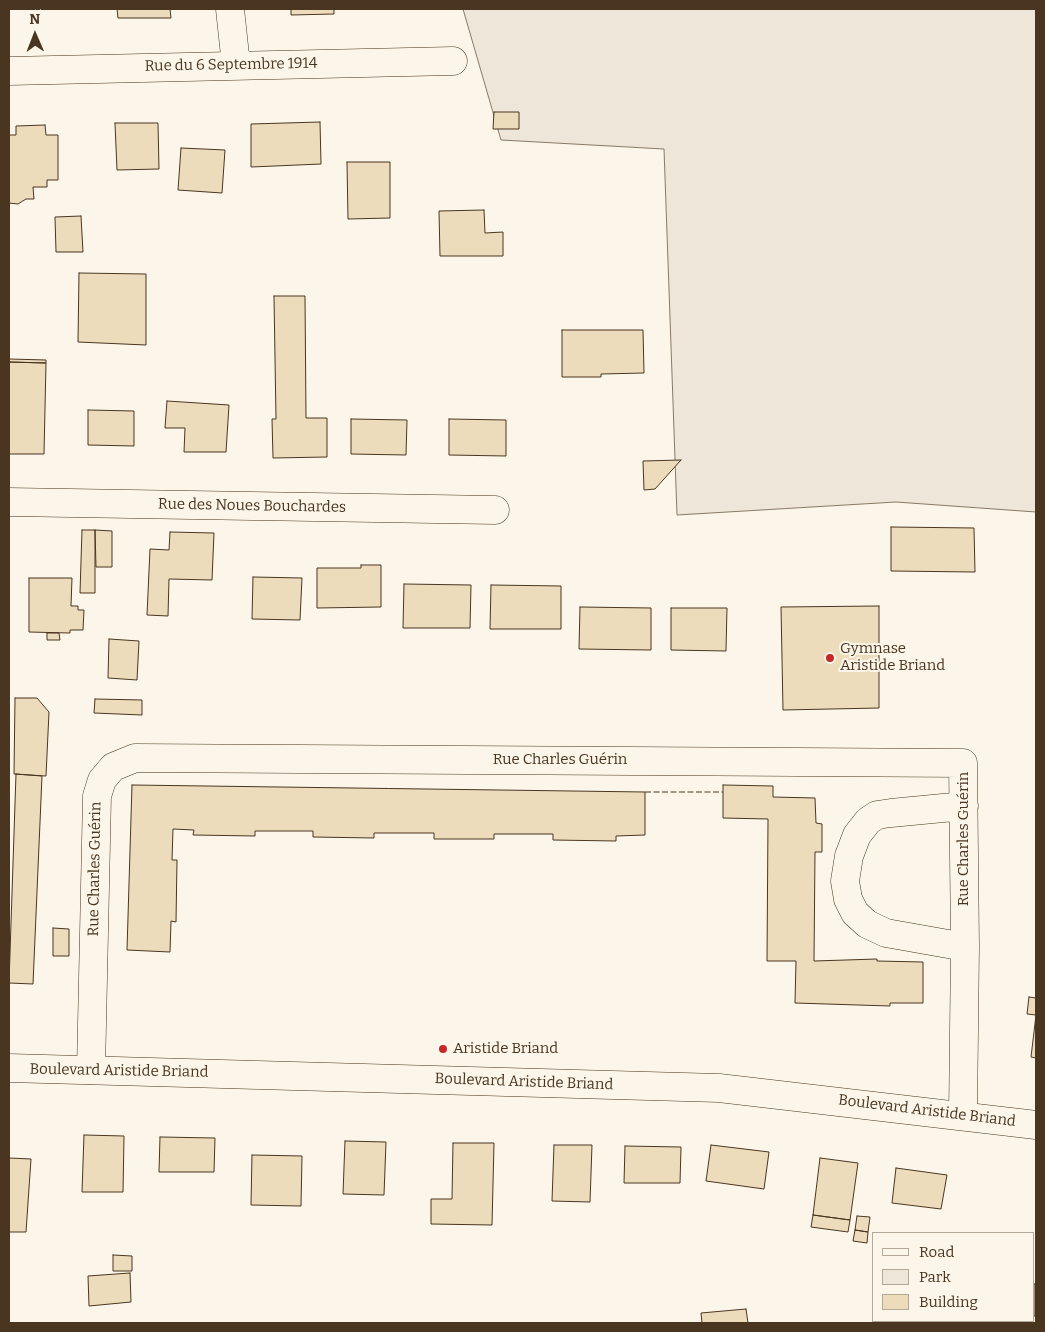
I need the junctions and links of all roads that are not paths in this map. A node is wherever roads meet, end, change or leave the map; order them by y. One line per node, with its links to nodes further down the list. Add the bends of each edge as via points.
1 (230, 9): 3 (street)
2 (453, 60): 3 (street, Rue du 6 Septembre 1914)
3 (236, 65): 4 (street, Rue du 6 Septembre 1914)
4 (9, 71)
5 (9, 502): 6 (street, Rue des Noues Bouchardes)
6 (495, 510)
7 (964, 806): 8 (street, Rue Charles Guérin); 8 (street, via 877,815 857,835 845,880 848,898 867,924 886,933); 10 (street, Rue Charles Guérin, via 964,763 135,758 113,767 102,780 97,796)
8 (965, 947): 11 (street, Rue Charles Guérin)
9 (9, 1068): 10 (street, Boulevard Aristide Briand)
10 (91, 1070): 11 (street, Boulevard Aristide Briand, via 719,1088)
11 (963, 1115): 12 (street, Boulevard Aristide Briand)
12 (1036, 1124)

